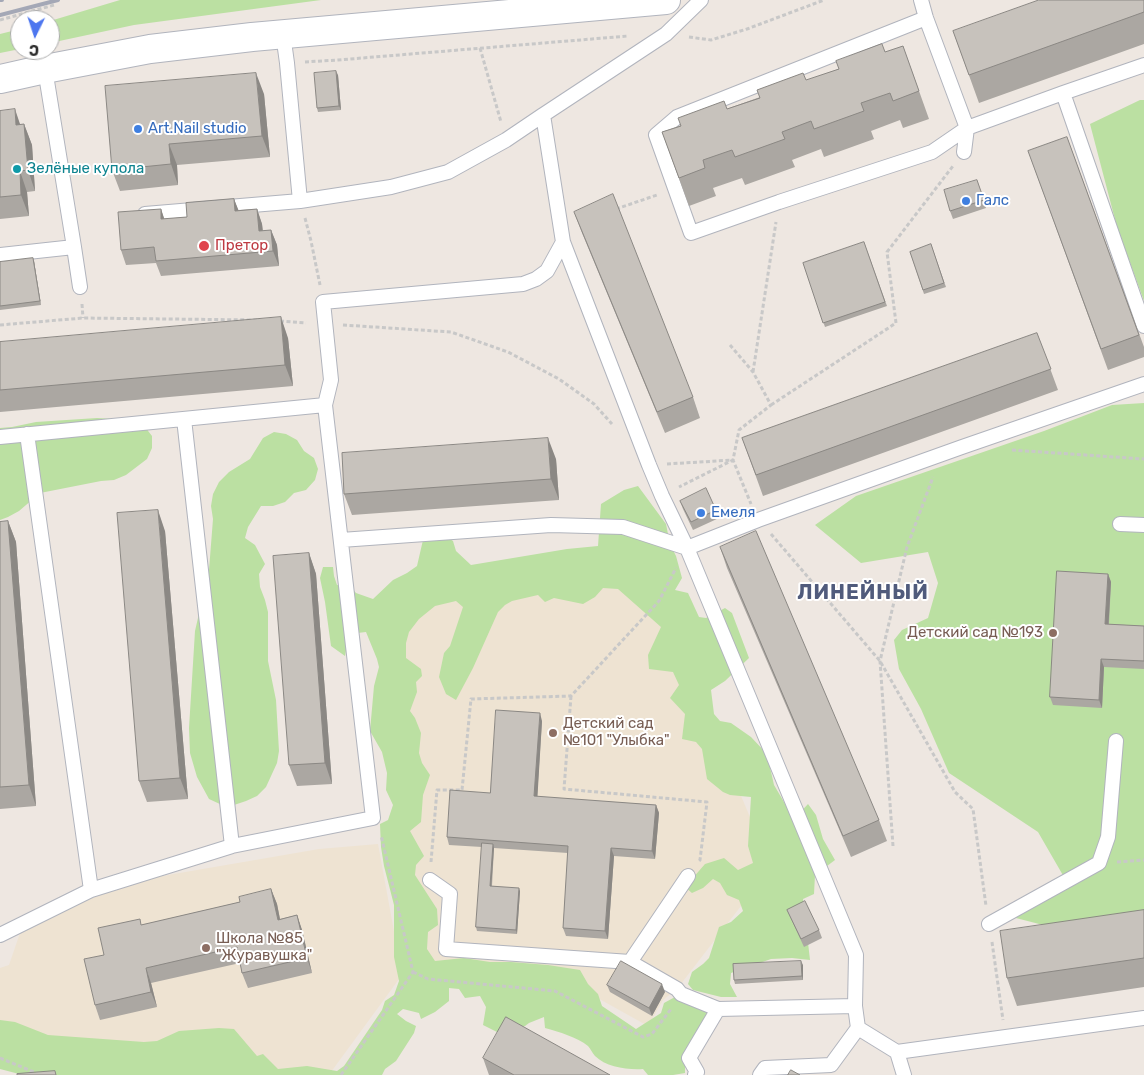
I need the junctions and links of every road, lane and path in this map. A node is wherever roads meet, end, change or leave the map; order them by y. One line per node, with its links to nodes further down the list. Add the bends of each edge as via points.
1 (52, 0): 7 (path, via 54,5)
2 (666, 0): 8 (street)
3 (701, 0): 9 (lane)
4 (824, 0): 9 (path, via 711,40)
5 (921, 0): 6 (lane)
6 (926, 18): 17 (lane); 22 (lane, via 677,117 656,135 691,233)
7 (0, 20)
8 (283, 34): 11 (lane); 13 (street, via 150,49)
9 (666, 34): 10 (path); 16 (lane)
10 (480, 48): 11 (path); 18 (path)
11 (287, 63): 21 (lane)
12 (1144, 65): 15 (lane)
13 (44, 69): 14 (street); 26 (lane)
14 (0, 79)
15 (1063, 92): 17 (lane); 34 (lane)
16 (543, 115): 18 (lane); 25 (lane)
17 (967, 128): 19 (lane); 22 (lane, via 932,152)
18 (506, 140): 21 (lane, via 448,172 391,187)
19 (964, 152): 39 (path, via 887,252 896,323)
20 (657, 195): 23 (path)
21 (300, 201): 24 (lane); 29 (path)
22 (779, 202): 36 (path)
23 (607, 212)
24 (145, 214)
25 (562, 242): 29 (lane, via 547,271 523,284); 48 (lane)
26 (74, 247): 27 (lane); 28 (lane)
27 (0, 255)
28 (80, 287)
29 (323, 302): 32 (lane)
30 (263, 320): 33 (path, via 83,318)
31 (272, 320): 32 (path)
32 (325, 324): 38 (lane, via 331,380); 41 (path, via 451,332 508,352 566,384 594,404)
33 (0, 325)
34 (1144, 326)
35 (730, 345): 36 (path)
36 (753, 372): 39 (path)
37 (1144, 384): 45 (lane)
38 (325, 405): 40 (lane); 53 (lane)
39 (771, 405): 47 (path, via 738,430)
40 (184, 419): 42 (lane); 59 (lane)
41 (612, 424)
42 (27, 434): 43 (lane); 63 (lane)
43 (0, 437)
44 (1010, 450): 46 (path)
45 (942, 454): 50 (lane); 55 (path, via 907,547)
46 (1144, 459)
47 (733, 460): 48 (path); 49 (path); 50 (path)
48 (649, 465): 49 (lane)
49 (662, 496): 54 (lane)
50 (758, 520): 54 (lane); 55 (path)
51 (1120, 524): 52 (lane)
52 (1144, 526)
53 (341, 540): 54 (lane, via 551,525 623,527); 58 (lane)
54 (687, 548): 56 (path, via 659,601); 68 (lane, via 856,955)
55 (880, 660): 60 (path); 64 (path, via 955,792 973,809)
56 (571, 696): 61 (path, via 564,788 707,802 700,860); 62 (path, via 471,699 462,790 436,790)
57 (1116, 741): 64 (lane, via 1108,837 1098,863)
58 (373, 818): 59 (lane); 67 (path, via 383,837)
59 (232, 846): 63 (lane)
60 (893, 846)
61 (688, 876): 66 (lane)
62 (430, 880): 66 (lane, via 450,894 446,949)
63 (91, 890): 65 (lane)
64 (989, 924): 73 (path)
65 (0, 935)
66 (630, 962): 69 (lane, via 681,994)
67 (413, 972): 71 (path, via 428,979 555,991 643,1037 652,1034); 77 (path)
68 (855, 1006): 69 (lane); 72 (lane)
69 (718, 1009): 78 (lane, via 689,1058 697,1072)
70 (1144, 1018): 74 (lane)
71 (662, 1020)
72 (858, 1028): 74 (lane); 79 (lane, via 831,1065 765,1068)
73 (1004, 1028)
74 (897, 1052): 80 (lane)
75 (0, 1058): 76 (path)
76 (41, 1075)
77 (341, 1075)
78 (695, 1075)
79 (760, 1075)
80 (904, 1075)

